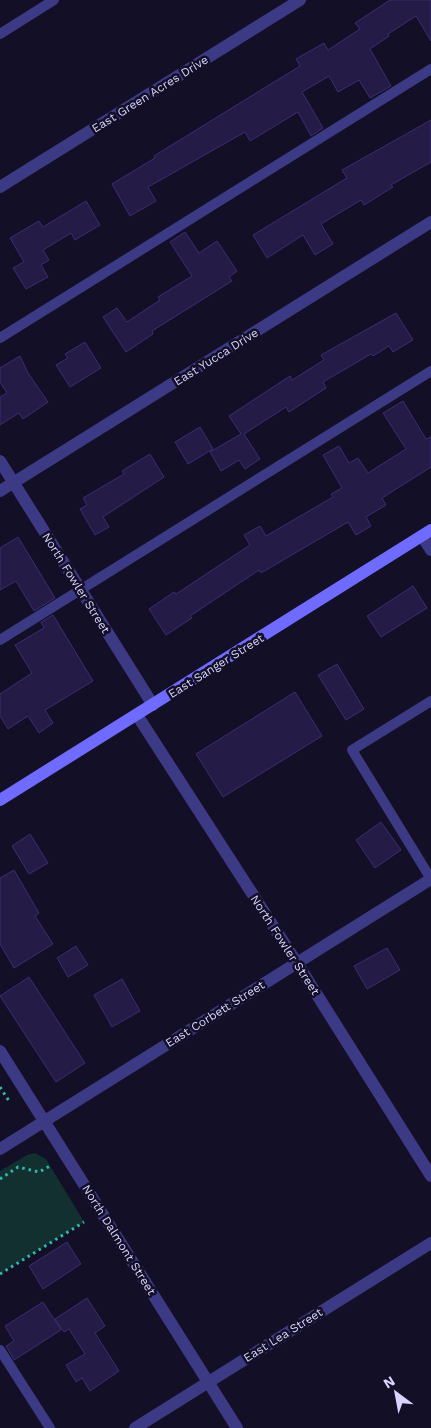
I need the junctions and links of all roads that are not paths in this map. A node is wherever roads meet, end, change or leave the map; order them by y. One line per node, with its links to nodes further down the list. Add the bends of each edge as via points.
1 (54, 0): 3 (lane)
2 (300, 0): 5 (street, East Green Acres Drive)
3 (0, 34)
4 (431, 69): 7 (lane)
5 (0, 188)
6 (431, 222): 10 (street, East Yucca Drive)
7 (0, 338)
8 (431, 371): 14 (lane)
9 (0, 461): 10 (street, North Fowler Street)
10 (13, 482): 11 (street, East Yucca Drive); 14 (street, North Fowler Street)
11 (0, 491)
12 (427, 533): 13 (street); 17 (main road, East Sanger Street)
13 (431, 550)
14 (80, 589): 15 (lane); 17 (street, North Fowler Street)
15 (0, 640)
16 (431, 700): 20 (lane, via 352,750)
17 (152, 705): 18 (main road, East Sanger Street)
18 (137, 715): 19 (main road, East Sanger Street); 21 (street, North Fowler Street)
19 (0, 800)
20 (431, 879): 21 (street, East Corbett Street)
21 (297, 962): 23 (street, East Corbett Street); 25 (street, North Fowler Street)
22 (0, 1051): 23 (street, North Dalmont Street)
23 (44, 1121): 24 (street, East Corbett Street); 28 (street, North Dalmont Street)
24 (0, 1148)
25 (431, 1176)
26 (431, 1243): 28 (street, East Lea Street)
27 (0, 1350): 29 (lane)
28 (208, 1382): 30 (street, East Lea Street); 31 (street, North Dalmont Street)
29 (50, 1428)
30 (135, 1428)
31 (237, 1428)

